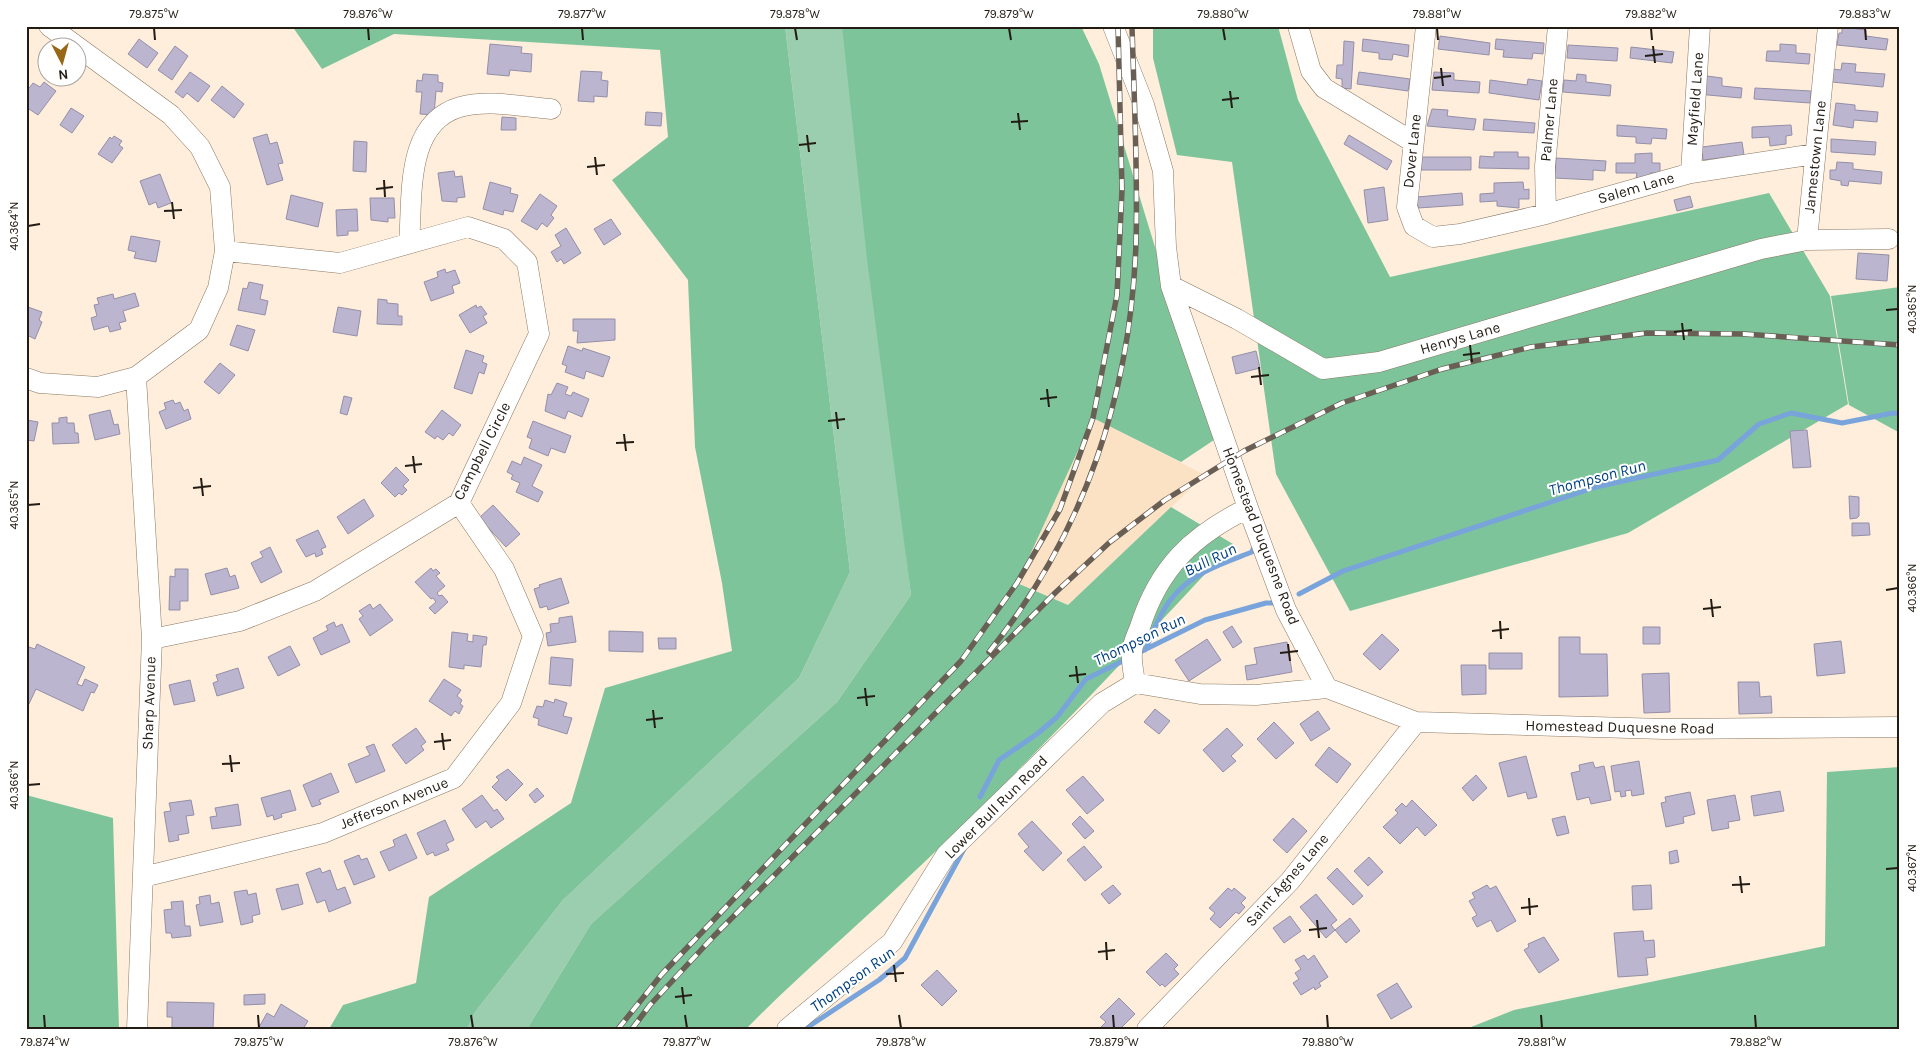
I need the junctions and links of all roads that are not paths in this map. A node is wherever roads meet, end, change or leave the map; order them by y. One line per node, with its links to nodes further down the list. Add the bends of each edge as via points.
1 (48, 26): 17 (street, via 171,115 200,148 220,187)
2 (1113, 26): 18 (street, Homestead Duquesne Road, via 1144,105 1163,171)
3 (1298, 26): 9 (street, via 1311,71 1324,88)
4 (1426, 26): 9 (street, Dover Lane)
5 (1558, 26): 12 (street, Palmer Lane, via 1545,166)
6 (1700, 26): 11 (street, Mayfield Lane)
7 (1828, 26): 10 (street, Jamestown Lane)
8 (551, 109): 16 (street, via 484,104 461,106 434,122 424,134 416,153)
9 (1413, 142): 13 (street, Dover Lane, via 1407,207 1414,226 1433,237)
10 (1815, 154): 11 (street, Salem Lane); 15 (street, Jamestown Lane)
11 (1691, 173): 12 (street, Salem Lane)
12 (1546, 214): 13 (street, Salem Lane)
13 (1460, 234)
14 (1889, 239): 15 (street)
15 (1807, 240): 18 (street, Henrys Lane, via 1761,249 1379,362 1323,369 1237,319)
16 (409, 244): 17 (street, Campbell Circle, via 340,263); 21 (street, Campbell Circle, via 468,227 504,239 527,262 539,334)
17 (225, 251): 19 (street, via 218,288 199,330)
18 (1171, 286): 22 (street, Homestead Duquesne Road)
19 (136, 377): 20 (street, via 98,387 40,383); 23 (street, Sharp Avenue)
20 (26, 378)
21 (459, 503): 23 (street, Campbell Circle, via 315,592 240,621); 28 (street, Jefferson Avenue, via 504,569 533,636 511,702 454,778 323,832)
22 (1248, 508): 24 (street, via 1215,524 1174,562 1147,604 1133,658); 25 (street, Homestead Duquesne Road, via 1286,610)
23 (152, 639): 28 (street, Sharp Avenue)
24 (1135, 683): 25 (street, via 1200,694 1256,695); 30 (street, Lower Bull Run Road, via 1102,703 946,855 892,942)
25 (1327, 688): 26 (street, Homestead Duquesne Road)
26 (1416, 722): 27 (street, Homestead Duquesne Road, via 1664,729); 31 (street, Saint Agnes Lane, via 1290,881)
27 (1900, 727)
28 (142, 877): 29 (street, Sharp Avenue)
29 (137, 1029)
30 (787, 1029)
31 (1147, 1029)

